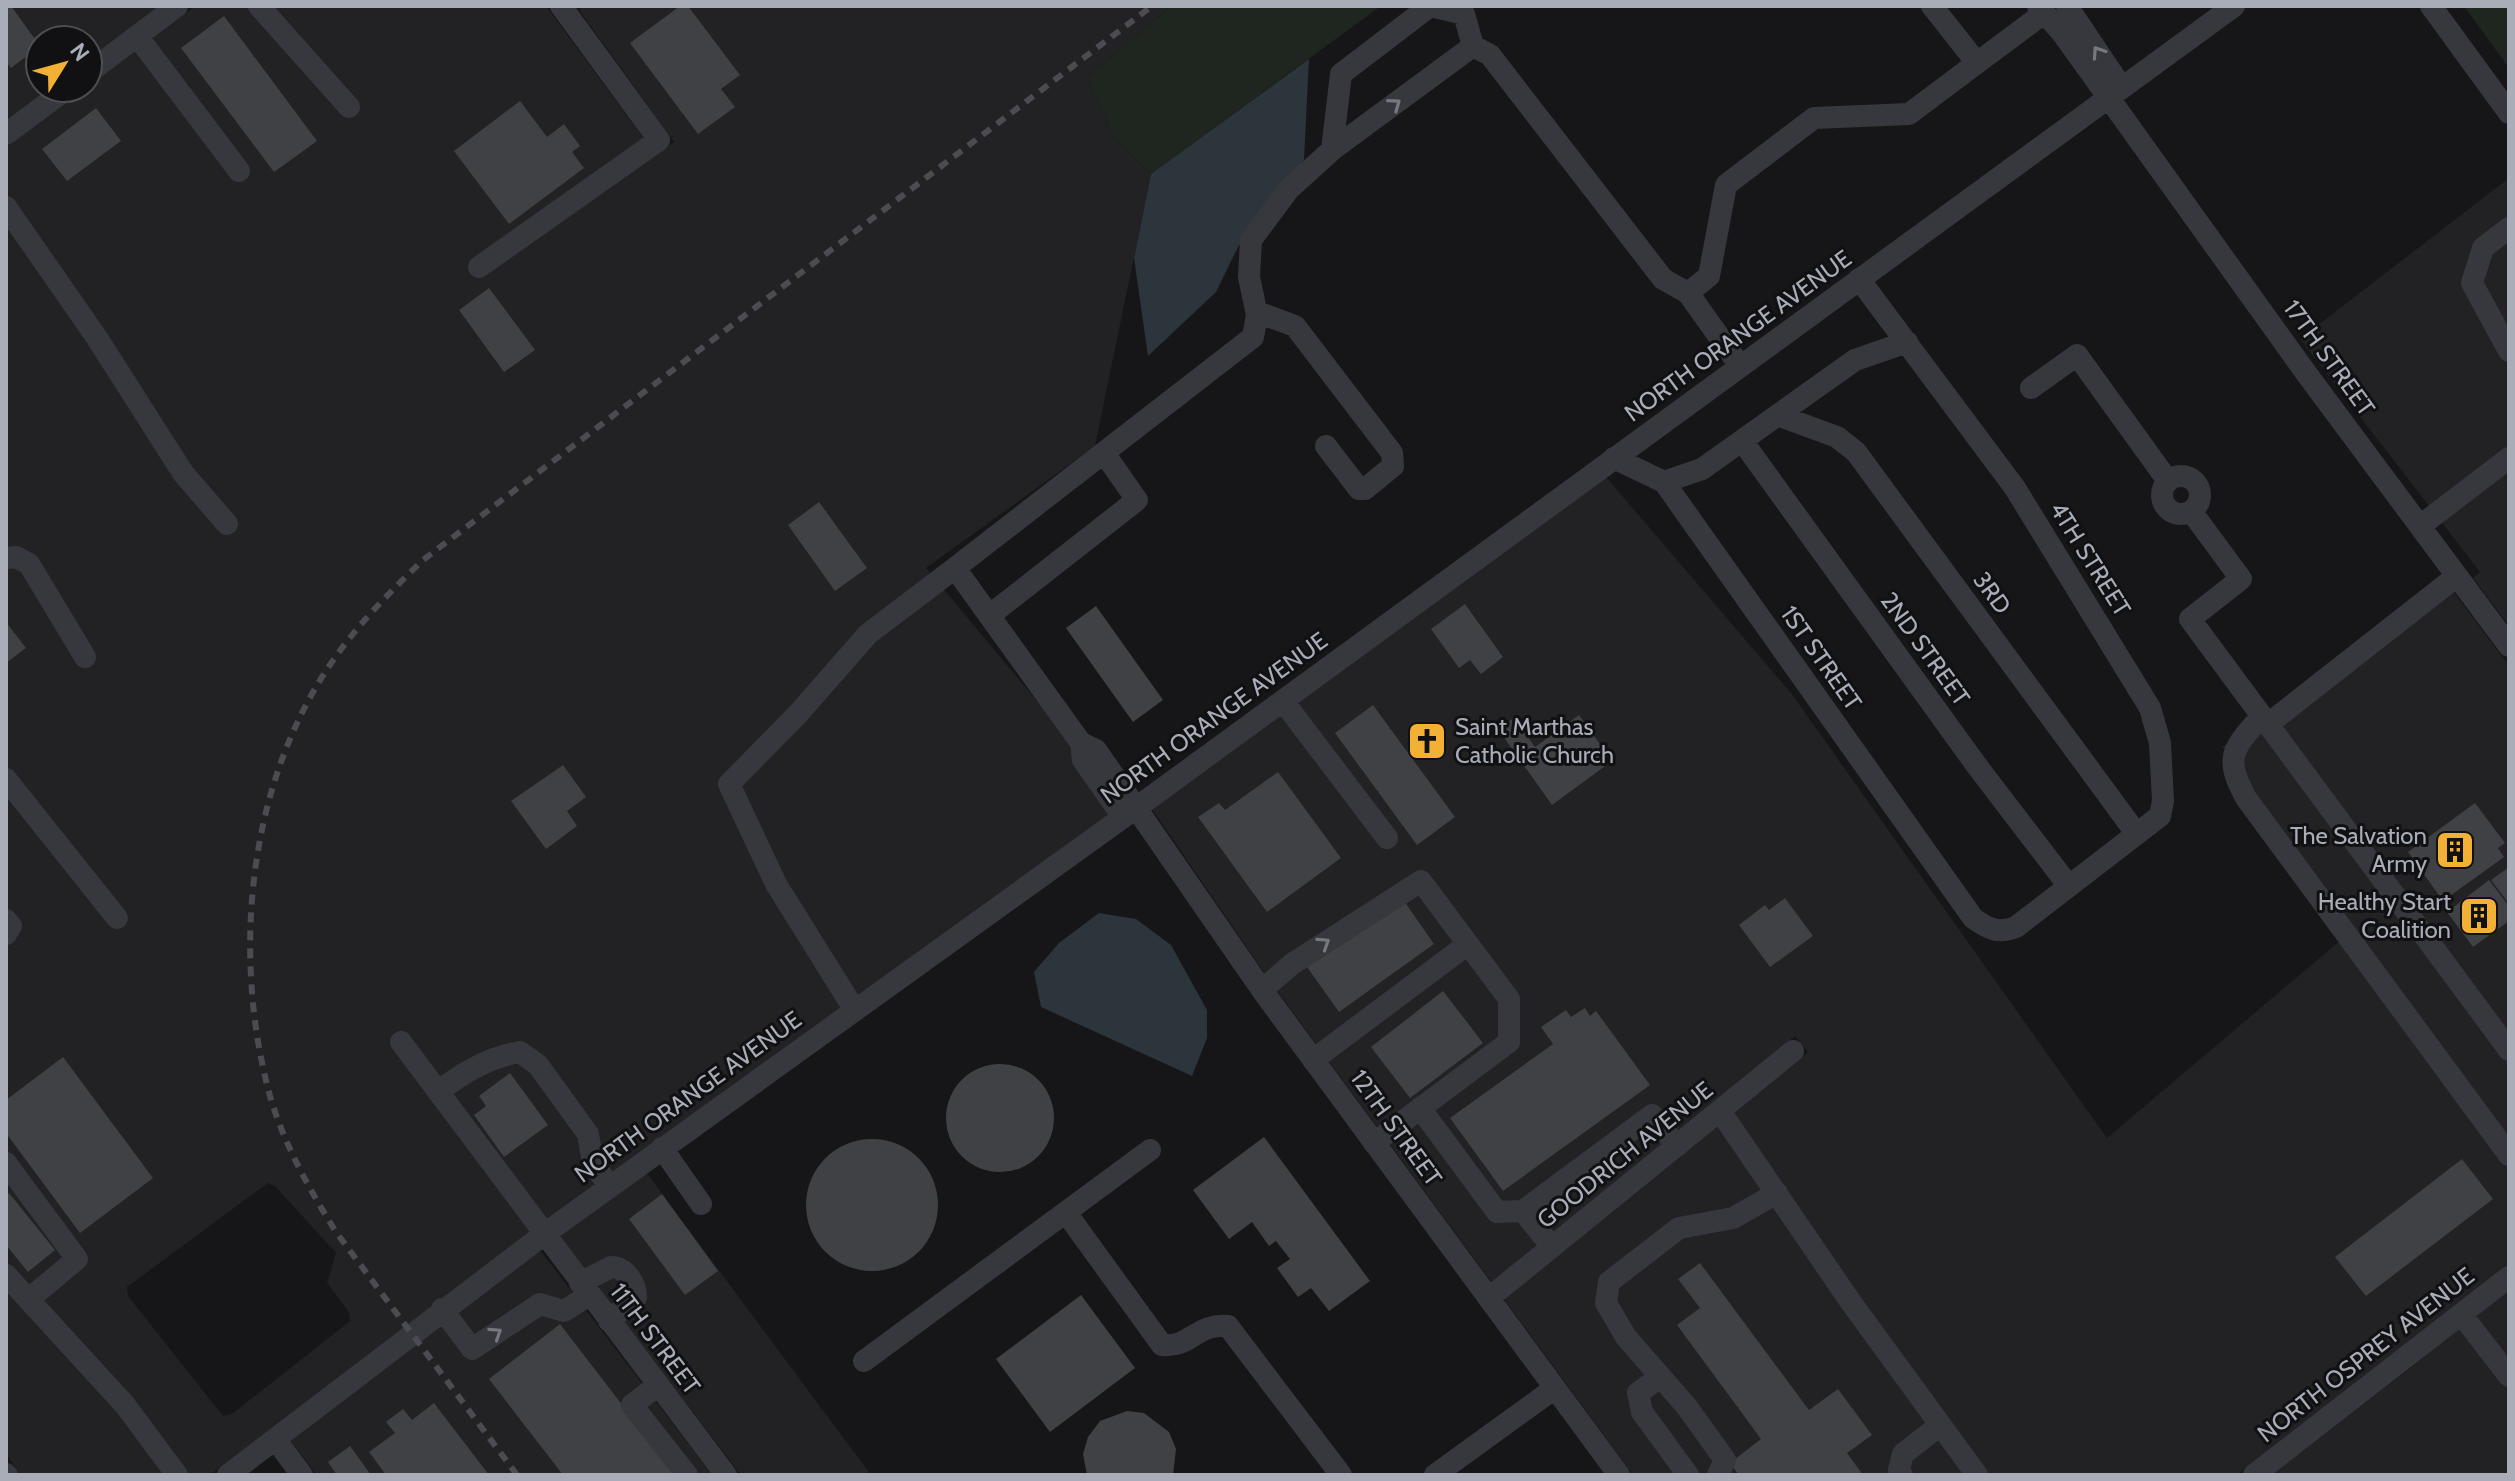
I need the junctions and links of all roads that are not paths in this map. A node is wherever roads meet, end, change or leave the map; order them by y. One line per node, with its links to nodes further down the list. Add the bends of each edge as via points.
1 (177, 6): 10 (street)
2 (259, 6): 16 (street)
3 (1430, 6): 11 (street, via 1464,14); 19 (street, via 1341,74)
4 (1932, 6): 13 (street)
5 (2234, 6): 14 (street, NORTH ORANGE AVENUE)
6 (2431, 6): 17 (street)
7 (564, 7): 23 (street, via 659,140)
8 (2041, 10): 13 (street); 14 (street)
9 (2074, 10): 14 (street, one-way to 9)
10 (137, 36): 12 (street); 20 (street)
11 (1473, 46): 19 (street, one-way to 11); 25 (street, via 1490,55 1536,110 1663,279)
12 (104, 61)
13 (1977, 63): 25 (street, via 1909,114 1814,118 1726,185 1709,276)
14 (2116, 93): 24 (street, NORTH ORANGE AVENUE); 39 (street, 17TH STREET)
15 (46, 104): 18 (street)
16 (349, 107)
17 (2509, 113)
18 (6, 134)
19 (1332, 150): 26 (street, via 1289,189 1251,240 1249,277)
20 (239, 171)
21 (6, 207): 38 (street, via 183,473)
22 (2509, 228): 28 (street, via 2483,248 2472,283)
23 (479, 267)
24 (1859, 279): 27 (street, 4TH STREET); 29 (street, NORTH ORANGE AVENUE)
25 (1688, 293): 29 (street)
26 (1257, 312): 33 (street, via 1295,326 1392,453 1393,466 1359,489); 34 (street, via 1253,337)
27 (1907, 342): 31 (street, via 1855,360); 50 (street, 4TH STREET, via 2015,488 2150,708 2160,743 2163,801 2160,816)
28 (2509, 351)
29 (1740, 366): 35 (street, NORTH ORANGE AVENUE)
30 (2031, 388): 47 (street, via 2077,355 2168,481 2183,476 2194,482 2199,499 2191,511 2241,579 2190,619)
31 (1780, 416): 32 (street); 50 (street, 3RD, via 1837,437 1856,452)
32 (1743, 442): 37 (street, via 1702,469); 52 (street, 2ND STREET)
33 (1326, 446)
34 (1104, 453): 41 (street); 43 (street, via 1137,500)
35 (1614, 458): 37 (street); 46 (street, NORTH ORANGE AVENUE)
36 (2509, 458): 39 (street)
37 (1664, 482): 55 (street, 1ST STREET, via 1973,918)
38 (227, 524)
39 (2420, 526): 42 (street, 17TH STREET)
40 (6, 558): 45 (street, via 29,564)
41 (955, 568): 43 (street, 12TH STREET); 59 (street, via 868,634 729,784 776,884)
42 (2457, 576): 44 (street, 17TH STREET); 47 (street)
43 (990, 615): 49 (street, 12TH STREET, via 1081,743 1096,750)
44 (2509, 646)
45 (85, 657)
46 (1283, 701): 49 (street, NORTH ORANGE AVENUE); 51 (street)
47 (2264, 721): 61 (street); 71 (street, via 2237,744 2232,759 2246,798)
48 (6, 779): 53 (street)
49 (1130, 812): 58 (street, 12TH STREET); 59 (street, NORTH ORANGE AVENUE)
50 (2136, 833): 52 (street, 4TH STREET)
51 (1387, 838)
52 (2068, 885): 55 (street, 4TH STREET, via 2016,927)
53 (117, 918)
54 (6, 920): 56 (street, via 11,926)
55 (1992, 930)
56 (6, 934)
57 (1468, 944): 58 (street, one-way to 57, via 1292,964 1421,881); 63 (street); 65 (street, via 1509,999 1509,1042)
58 (1262, 990): 63 (street, 12TH STREET)
59 (854, 1009): 69 (street, NORTH ORANGE AVENUE)
60 (401, 1042): 64 (street, 11TH STREET)
61 (2509, 1050)
62 (1793, 1051): 66 (street, GOODRICH AVENUE)
63 (1313, 1060): 67 (street, 12TH STREET)
64 (438, 1092): 73 (street, via 498,1055 520,1052 538,1065 588,1134 593,1163); 78 (street, 11TH STREET)
65 (1420, 1108): 67 (street); 76 (street, via 1497,1212)
66 (1720, 1111): 68 (street, GOODRICH AVENUE); 74 (street)
67 (1374, 1143): 83 (street, 12TH STREET)
68 (1677, 1146): 76 (street, via 1652,1115); 79 (street, GOODRICH AVENUE)
69 (662, 1148): 73 (street, NORTH ORANGE AVENUE); 75 (street)
70 (1150, 1150): 77 (street)
71 (2509, 1155)
72 (6, 1163): 84 (street, via 77,1259)
73 (609, 1186): 78 (street, NORTH ORANGE AVENUE)
74 (1777, 1193): 90 (street, via 1733,1218 1679,1228 1609,1282 1606,1303); 93 (street)
75 (701, 1204)
76 (1523, 1211): 79 (street)
77 (1067, 1214): 88 (street); 102 (street, via 1162,1345 1176,1346 1210,1324 1228,1326)
78 (543, 1235): 82 (street, 11TH STREET); 85 (street, NORTH ORANGE AVENUE)
79 (1552, 1247): 83 (street, GOODRICH AVENUE)
80 (6, 1275): 84 (street)
81 (2509, 1277): 86 (street, NORTH OSPREY AVENUE)
82 (585, 1289): 85 (street, one-way to 82, via 472,1349 540,1304 564,1311); 87 (street, 11TH STREET); 87 (street, via 611,1267 624,1272 636,1288 636,1297)
83 (1489, 1298): 92 (street, 12TH STREET)
84 (29, 1299): 99 (street, via 125,1405)
85 (442, 1309): 95 (street, NORTH ORANGE AVENUE)
86 (2461, 1314): 89 (street); 109 (street, NORTH OSPREY AVENUE)
87 (609, 1321): 91 (street, 11TH STREET)
88 (864, 1361)
89 (2509, 1376)
90 (1660, 1377): 105 (street, via 1638,1393 1642,1412); 106 (street, via 1725,1460)
91 (658, 1385): 94 (street, 11TH STREET); 96 (street, via 632,1405)
92 (1555, 1388): 103 (street); 104 (street, 12TH STREET)
93 (1940, 1425): 107 (street, via 1903,1454); 108 (street)
94 (689, 1426): 96 (street); 98 (street, 11TH STREET)
95 (276, 1440): 97 (street, NORTH ORANGE AVENUE); 100 (street)
96 (662, 1443): 101 (street)
97 (234, 1473)
98 (724, 1474)
99 (177, 1475)
100 (302, 1475)
101 (687, 1475)
102 (1341, 1475)
103 (1435, 1475)
104 (1619, 1475)
105 (1688, 1475)
106 (1718, 1475)
107 (1902, 1475)
108 (1977, 1475)
109 (2254, 1475)

